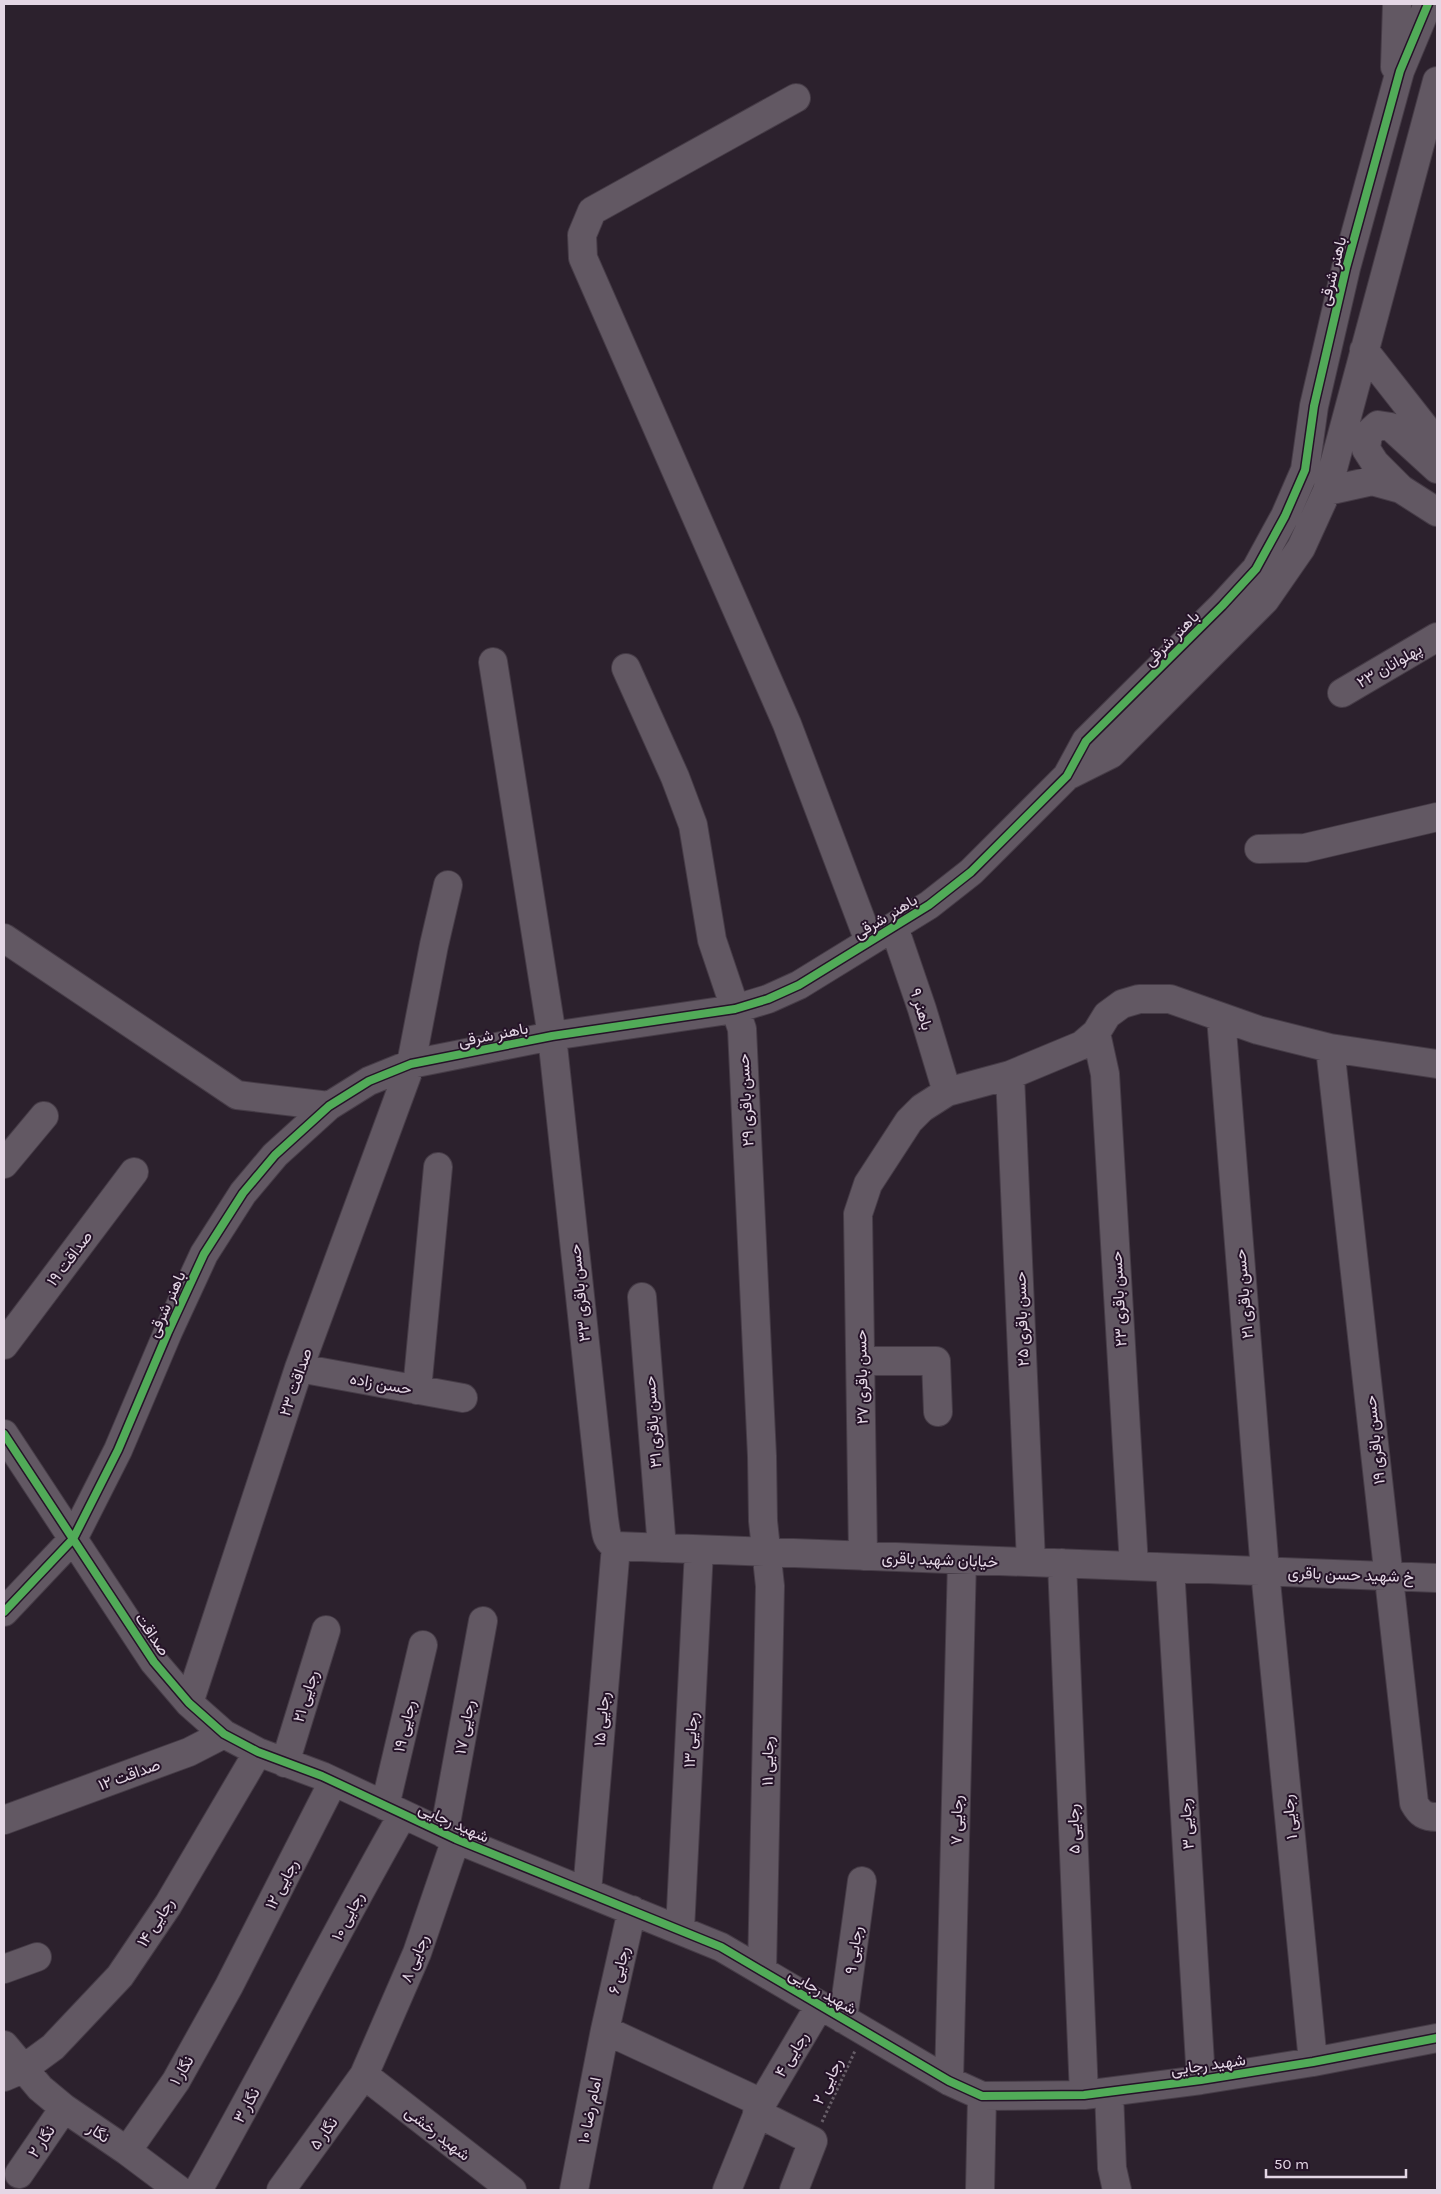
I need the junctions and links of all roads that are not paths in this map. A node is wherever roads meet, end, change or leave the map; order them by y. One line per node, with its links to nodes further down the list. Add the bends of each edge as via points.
1 (1397, 4): 4 (street)
2 (1428, 4): 4 (street, باهنر شرقی)
3 (1437, 81): 6 (street, باهنر شرقی)
4 (1394, 90): 16 (street, باهنر شرقی, via 1346,268 1314,406 1305,470 1285,516 1256,569 1086,741)
5 (796, 98): 22 (street, via 592,211 582,235 582,258 787,724)
6 (1364, 350): 7 (street); 10 (street, باهنر شرقی)
7 (1437, 443)
8 (1437, 469): 9 (street, via 1391,427 1378,425 1368,434 1366,450)
9 (1401, 489): 10 (street, via 1372,480); 11 (street)
10 (1327, 492): 16 (street, باهنر شرقی, via 1301,548 1265,600 1111,754)
11 (1437, 512)
12 (1437, 637): 15 (street, پهلوانان ۲۳)
13 (493, 662): 26 (street, حسن باقری ۳۳)
14 (626, 668): 23 (street, حسن باقری ۲۹, via 693,825 712,940)
15 (1342, 693)
16 (1067, 776): 20 (street, باهنر شرقی, via 971,872)
17 (1437, 817): 18 (street, via 1305,848)
18 (1259, 849)
19 (448, 885): 28 (street, صداقت ۲۳)
20 (894, 927): 22 (street, باهنر شرقی); 31 (street, باهنر ۹)
21 (4, 938): 32 (street, via 237,1095)
22 (869, 941): 23 (street, باهنر شرقی, via 800,985)
23 (735, 1008): 26 (street, باهنر شرقی); 49 (street, حسن باقری ۲۹, via 742,1029)
24 (1221, 1016): 25 (street, حسن باقری ۲۷, via 1170,999 1139,999 1122,1004 1107,1015); 27 (street, حسن باقری ۲۷, via 1258,1030); 56 (street, حسن باقری ۲۱)
25 (1096, 1033): 30 (street, حسن باقری ۲۷, via 1082,1045); 54 (street, حسن باقری ۲۳, via 1105,1074)
26 (552, 1036): 28 (street, باهنر شرقی); 46 (street, حسن باقری ۳۳, via 604,1519 609,1541)
27 (1330, 1048): 29 (street, حسن باقری ۲۷); 57 (street, حسن باقری ۱۹)
28 (412, 1064): 32 (street, باهنر شرقی, via 369,1081); 40 (street, صداقت ۲۳)
29 (1437, 1064)
30 (1010, 1075): 31 (street, حسن باقری ۲۷); 52 (street, حسن باقری ۲۵)
31 (947, 1092): 39 (street, حسن باقری ۲۷, via 909,1121 862,1198 858,1214)
32 (329, 1106): 45 (street, باهنر شرقی, via 275,1155 243,1193 204,1254 118,1450)
33 (44, 1116): 34 (street)
34 (4, 1164)
35 (438, 1167): 41 (street)
36 (134, 1172): 38 (street, صداقت ۱۹)
37 (642, 1296): 47 (street, حسن باقری ۳۱)
38 (4, 1345)
39 (860, 1361): 43 (street, via 936,1361); 50 (street, حسن باقری ۲۷)
40 (298, 1368): 41 (street, حسن زاده); 63 (street, صداقت ۲۳)
41 (417, 1390): 42 (street, حسن زاده)
42 (463, 1398)
43 (938, 1412)
44 (5, 1438): 45 (street, صداقت)
45 (73, 1539): 59 (street, باهنر شرقی); 63 (street, صداقت, via 154,1662)
46 (616, 1546): 47 (street, خیابان شهید باقری); 73 (street, رجایی ۱۵)
47 (662, 1548): 48 (street, خیابان شهید باقری)
48 (699, 1550): 49 (street, خیابان شهید باقری); 75 (street, رجایی ۱۳)
49 (767, 1552): 50 (street, خیابان شهید باقری); 78 (street, رجایی ۱۱, via 770,1586)
50 (863, 1556): 51 (street, خیابان شهید باقری)
51 (962, 1560): 52 (street, خیابان شهید باقری); 90 (street, رجایی ۷)
52 (1031, 1562): 53 (street, خیابان شهید باقری)
53 (1062, 1564): 54 (street, خیابان شهید باقری); 91 (street, رجایی ۵)
54 (1134, 1566): 55 (street, خیابان شهید باقری)
55 (1170, 1568): 56 (street, خیابان شهید باقری); 89 (street, رجایی ۳)
56 (1265, 1571): 57 (street, خ شهید حسن باقری); 86 (street, رجایی ۱)
57 (1389, 1576): 58 (street, خ شهید حسن باقری); 69 (street, حسن باقری ۱۹, via 1414,1804 1419,1813)
58 (1437, 1578)
59 (4, 1612)
60 (484, 1621): 71 (street, رجایی ۱۷)
61 (326, 1630): 66 (street, رجایی ۲۱)
62 (423, 1645): 68 (street, رجایی ۱۹)
63 (189, 1703): 64 (street, صداقت)
64 (224, 1734): 65 (street, شهید رجایی); 70 (street, صداقت ۱۲, via 189,1752)
65 (258, 1752): 66 (street, شهید رجایی); 87 (street, رجایی ۱۴, via 168,1905 120,1976 53,2047)
66 (285, 1762): 67 (street, شهید رجایی)
67 (333, 1782): 68 (street, شهید رجایی); 79 (street, رجایی ۱۲)
68 (394, 1810): 71 (street, شهید رجایی); 81 (street, رجایی ۱۰, via 365,1880)
69 (1437, 1817)
70 (4, 1820)
71 (450, 1836): 73 (street, شهید رجایی); 88 (street, رجایی ۸, via 417,1953)
72 (862, 1881): 82 (street, رجایی ۹)
73 (587, 1892): 74 (street, شهید رجایی)
74 (632, 1910): 75 (street, شهید رجایی); 83 (street, رجایی ۶)
75 (680, 1930): 78 (street, شهید رجایی)
76 (37, 1957): 77 (street)
77 (4, 1969)
78 (762, 1971): 80 (street, شهید رجایی)
79 (229, 1986): 95 (street, نگار ۱, via 176,2081)
80 (820, 2005): 82 (street, شهید رجایی); 94 (street, رجایی ۴)
81 (293, 2019): 98 (street, نگار ۳)
82 (854, 2025): 90 (street, شهید رجایی)
83 (605, 2030): 94 (street); 101 (street, امام رضا ۱۰)
84 (1437, 2038): 86 (street, شهید رجایی)
85 (4, 2045): 87 (street, نگار)
86 (1313, 2062): 89 (street, شهید رجایی)
87 (14, 2073): 93 (street, نگار, via 40,2088)
88 (364, 2075): 99 (street, نگار ۵); 100 (street, شهید رخشی)
89 (1202, 2080): 91 (street, شهید رجایی)
90 (949, 2081): 92 (street, شهید رجایی)
91 (1097, 2093): 92 (street, شهید رجایی); 105 (street, رجایی ۵)
92 (982, 2096): 104 (street)
93 (64, 2108): 95 (street, نگار); 96 (street, نگار ۲)
94 (760, 2108): 102 (street, رجایی ۴); 103 (street, via 813,2141)
95 (127, 2151): 97 (street, نگار)
96 (19, 2174)
97 (179, 2190)
98 (198, 2190)
99 (281, 2190)
100 (512, 2190)
101 (574, 2190)
102 (727, 2190)
103 (794, 2190)
104 (980, 2190)
105 (1117, 2190)

